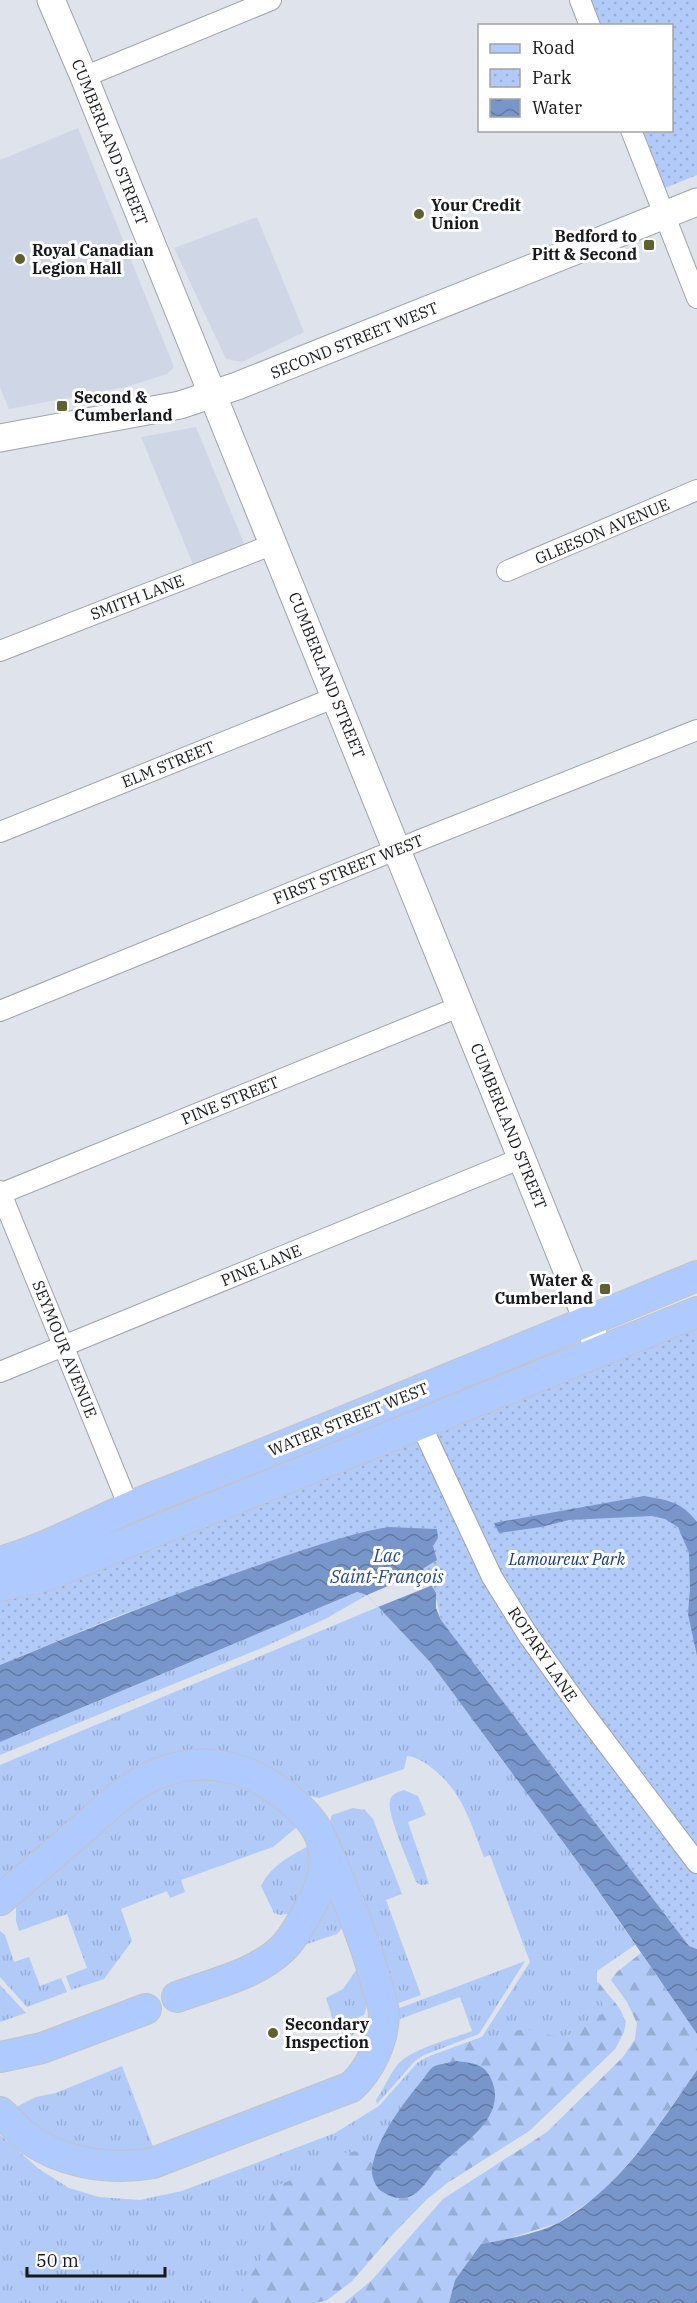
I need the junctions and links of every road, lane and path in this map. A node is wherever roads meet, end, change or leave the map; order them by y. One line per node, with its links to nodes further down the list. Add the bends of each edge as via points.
1 (51, 0): 5 (street, CUMBERLAND STREET)
2 (271, 0): 5 (street)
3 (580, 0): 4 (street)
4 (589, 24)
5 (84, 77): 10 (street, CUMBERLAND STREET)
6 (632, 132): 8 (street)
7 (697, 202): 8 (street, SECOND STREET WEST)
8 (664, 216): 9 (street); 10 (street, SECOND STREET WEST)
9 (697, 298)
10 (212, 394): 11 (street, SECOND STREET WEST, via 180,405); 13 (street, CUMBERLAND STREET)
11 (0, 438)
12 (697, 490): 14 (street, GLEESON AVENUE)
13 (274, 544): 15 (street, SMITH LANE); 16 (street, CUMBERLAND STREET)
14 (507, 571)
15 (0, 651)
16 (336, 697): 18 (street, ELM STREET); 19 (street, CUMBERLAND STREET)
17 (697, 730): 19 (street, FIRST STREET WEST)
18 (0, 832)
19 (398, 849): 20 (street, CUMBERLAND STREET); 21 (street, FIRST STREET WEST)
20 (461, 1006): 22 (street, CUMBERLAND STREET); 23 (street, PINE STREET)
21 (0, 1011)
22 (522, 1158): 26 (street, CUMBERLAND STREET); 27 (street, PINE LANE)
23 (0, 1193): 27 (street, SEYMOUR AVENUE)
24 (697, 1276): 26 (main road, WATER STREET WEST)
25 (697, 1312): 28 (main road, WATER STREET WEST)
26 (587, 1321): 28 (street, CUMBERLAND STREET); 31 (main road, WATER STREET WEST)
27 (64, 1346): 29 (street, PINE LANE); 31 (street, SEYMOUR AVENUE)
28 (600, 1352): 30 (main road, WATER STREET WEST)
29 (0, 1372)
30 (422, 1425): 33 (main road, WATER STREET WEST, via 45,1576); 35 (street, ROTARY LANE, via 492,1578 580,1708)
31 (129, 1507): 32 (main road, WATER STREET WEST)
32 (0, 1562)
33 (0, 1586)
34 (322, 1840): 36 (main road, via 307,1815 275,1788 244,1771 219,1766 179,1767 158,1773 122,1794); 37 (main road, via 322,1884 283,1948 255,1968); 40 (main road, via 371,1961 384,2011 381,2036 371,2061 351,2087 153,2163 133,2167 94,2165 54,2152 24,2135)
35 (697, 1863)
36 (0, 1900)
37 (177, 1997)
38 (146, 2009): 39 (main road, via 42,2048)
39 (0, 2057)
40 (0, 2112)

